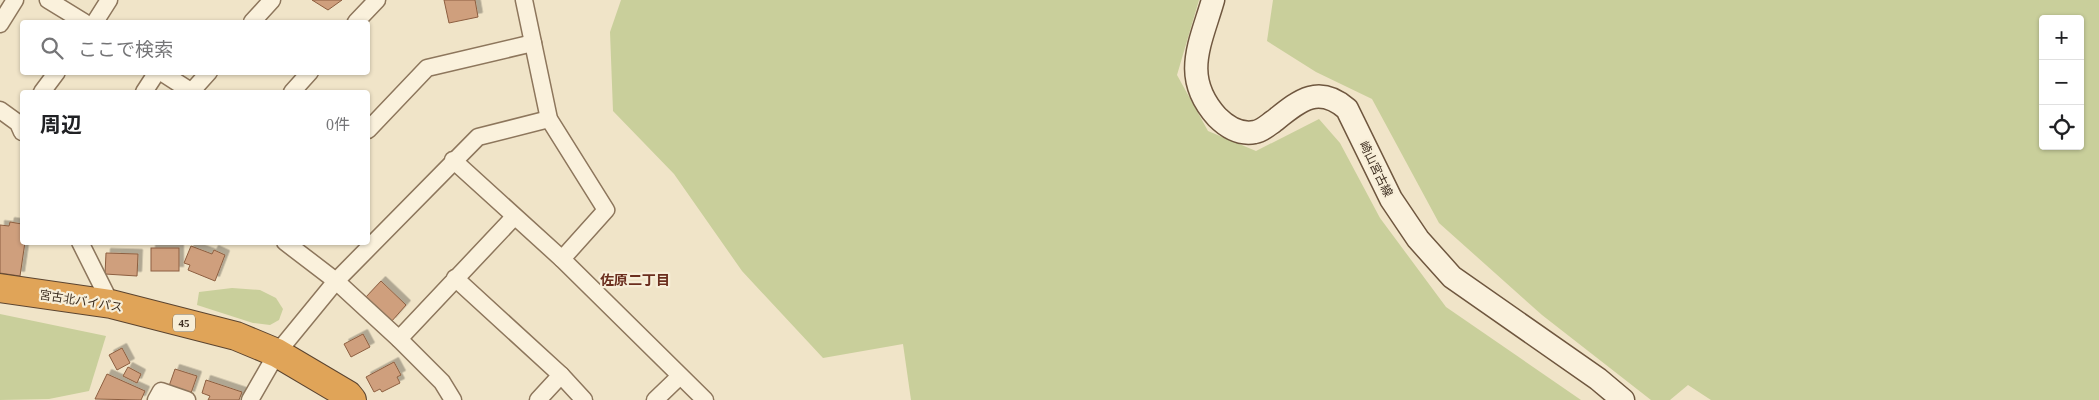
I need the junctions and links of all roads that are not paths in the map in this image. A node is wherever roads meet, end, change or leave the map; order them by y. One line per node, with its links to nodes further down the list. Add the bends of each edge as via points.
1 (15, 0): 12 (street)
2 (48, 0): 8 (street)
3 (109, 0): 9 (street)
4 (272, 0): 10 (street)
5 (377, 0): 11 (street)
6 (524, 0): 13 (street)
7 (1214, 0): 50 (main road, 崎山宮古線, via 1194,69 1199,92 1221,121 1237,131 1254,132 1309,97 1324,96 1338,100 1347,108 1391,199 1418,239 1452,277)
8 (81, 20)
9 (96, 20)
10 (254, 20)
11 (358, 20)
12 (0, 24)
13 (533, 43): 25 (street); 27 (street, via 427,68)
14 (55, 75): 19 (street)
15 (157, 75): 20 (street)
16 (164, 75): 21 (street)
17 (206, 75): 22 (street)
18 (307, 75): 23 (street)
19 (44, 90)
20 (146, 90)
21 (189, 90)
22 (194, 90)
23 (294, 90)
24 (0, 110): 26 (street)
25 (549, 119): 28 (street, via 478,137); 32 (street, via 606,210)
26 (20, 123)
27 (370, 128)
28 (453, 160): 29 (street); 34 (street)
29 (514, 217): 32 (street); 33 (street)
30 (82, 245): 36 (street)
31 (289, 245): 34 (street)
32 (562, 259): 40 (street)
33 (455, 278): 37 (street); 39 (street)
34 (336, 281): 37 (street); 38 (street)
35 (0, 288): 36 (highway, 宮古北バイパス / 45)
36 (111, 304): 38 (highway, 宮古北バイパス / 45, via 236,336)
37 (399, 339): 45 (street, via 442,382)
38 (277, 353): 43 (street); 44 (highway, 宮古北バイパス / 45)
39 (561, 374): 46 (street); 47 (street)
40 (680, 376): 48 (street); 49 (street)
41 (156, 400): 42 (street, via 161,391)
42 (187, 400)
43 (250, 400)
44 (352, 400)
45 (453, 400)
46 (538, 400)
47 (584, 400)
48 (655, 400)
49 (705, 400)
50 (1623, 400)

